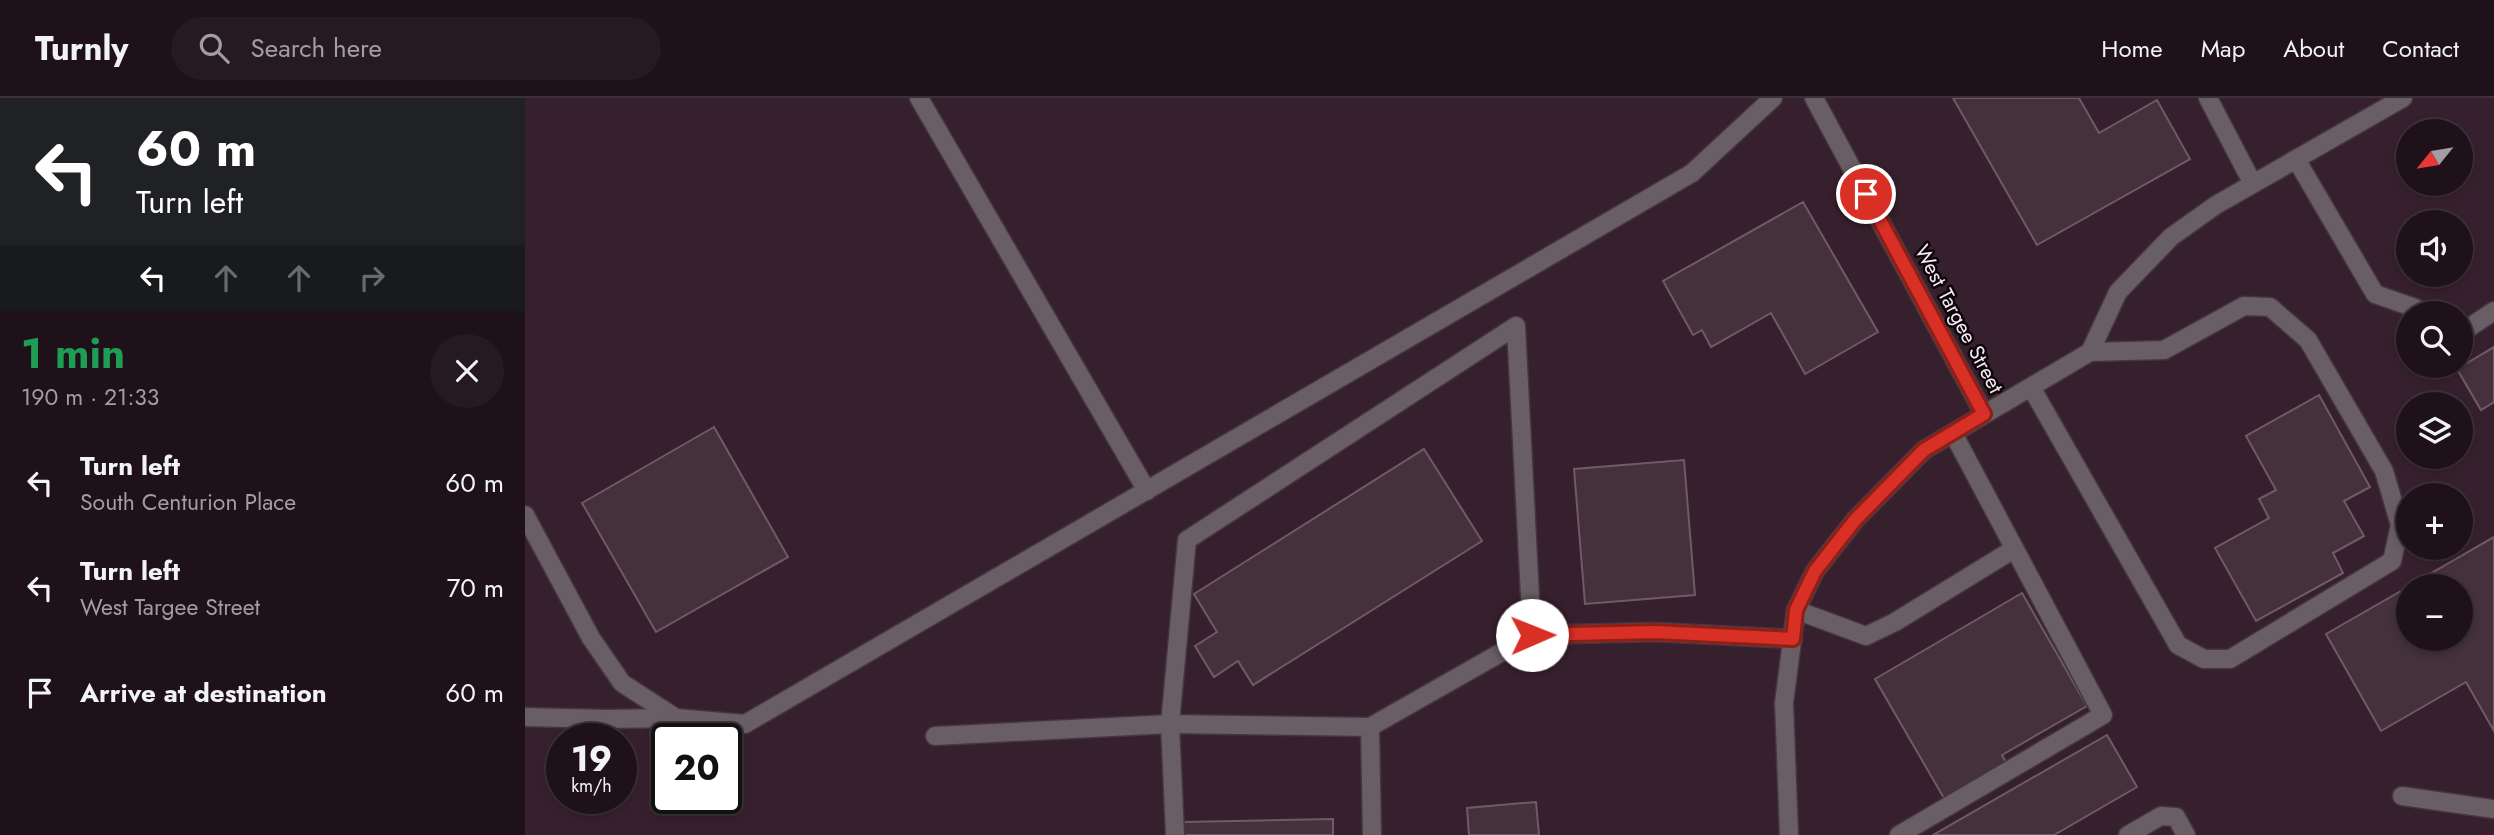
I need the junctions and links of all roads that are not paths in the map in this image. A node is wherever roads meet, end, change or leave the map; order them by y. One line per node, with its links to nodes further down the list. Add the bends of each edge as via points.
1 (919, 98): 15 (street)
2 (1773, 98): 15 (street, via 1692,173)
3 (1814, 98): 13 (street, West Targee Street)
4 (2208, 98): 7 (street)
5 (2403, 98): 6 (street)
6 (2296, 159): 7 (street); 8 (street, via 2375,294)
7 (2253, 184): 11 (street, via 2171,237 2118,292)
8 (2396, 301)
9 (2494, 311): 10 (street)
10 (2473, 324)
11 (2090, 352): 12 (street); 12 (street, via 2164,350 2244,306 2270,307 2308,340 2384,471 2400,525 2392,561 2230,659 2204,659 2178,645)
12 (2031, 387): 13 (street)
13 (1984, 414): 14 (street)
14 (1953, 433): 17 (street); 18 (street, via 1924,450 1855,520 1815,571)
15 (1147, 491): 22 (street, via 745,724)
16 (525, 515): 22 (street, via 591,638 622,683)
17 (2014, 549): 18 (street, via 1866,636); 31 (street, via 2103,715)
18 (1796, 610): 20 (street)
19 (1532, 635): 20 (street, via 1655,632); 23 (street, via 1516,326 1187,540); 24 (street)
20 (1793, 639): 30 (street, via 1784,703)
21 (525, 717): 22 (street)
22 (676, 718)
23 (1170, 724): 24 (street); 25 (street); 28 (street)
24 (1370, 727): 29 (street)
25 (935, 736)
26 (2402, 796): 27 (street)
27 (2494, 809)
28 (1175, 835)
29 (1372, 835)
30 (1789, 835)
31 (1899, 835)
32 (2128, 835): 33 (street, via 2161,816 2176,817)
33 (2186, 835)

